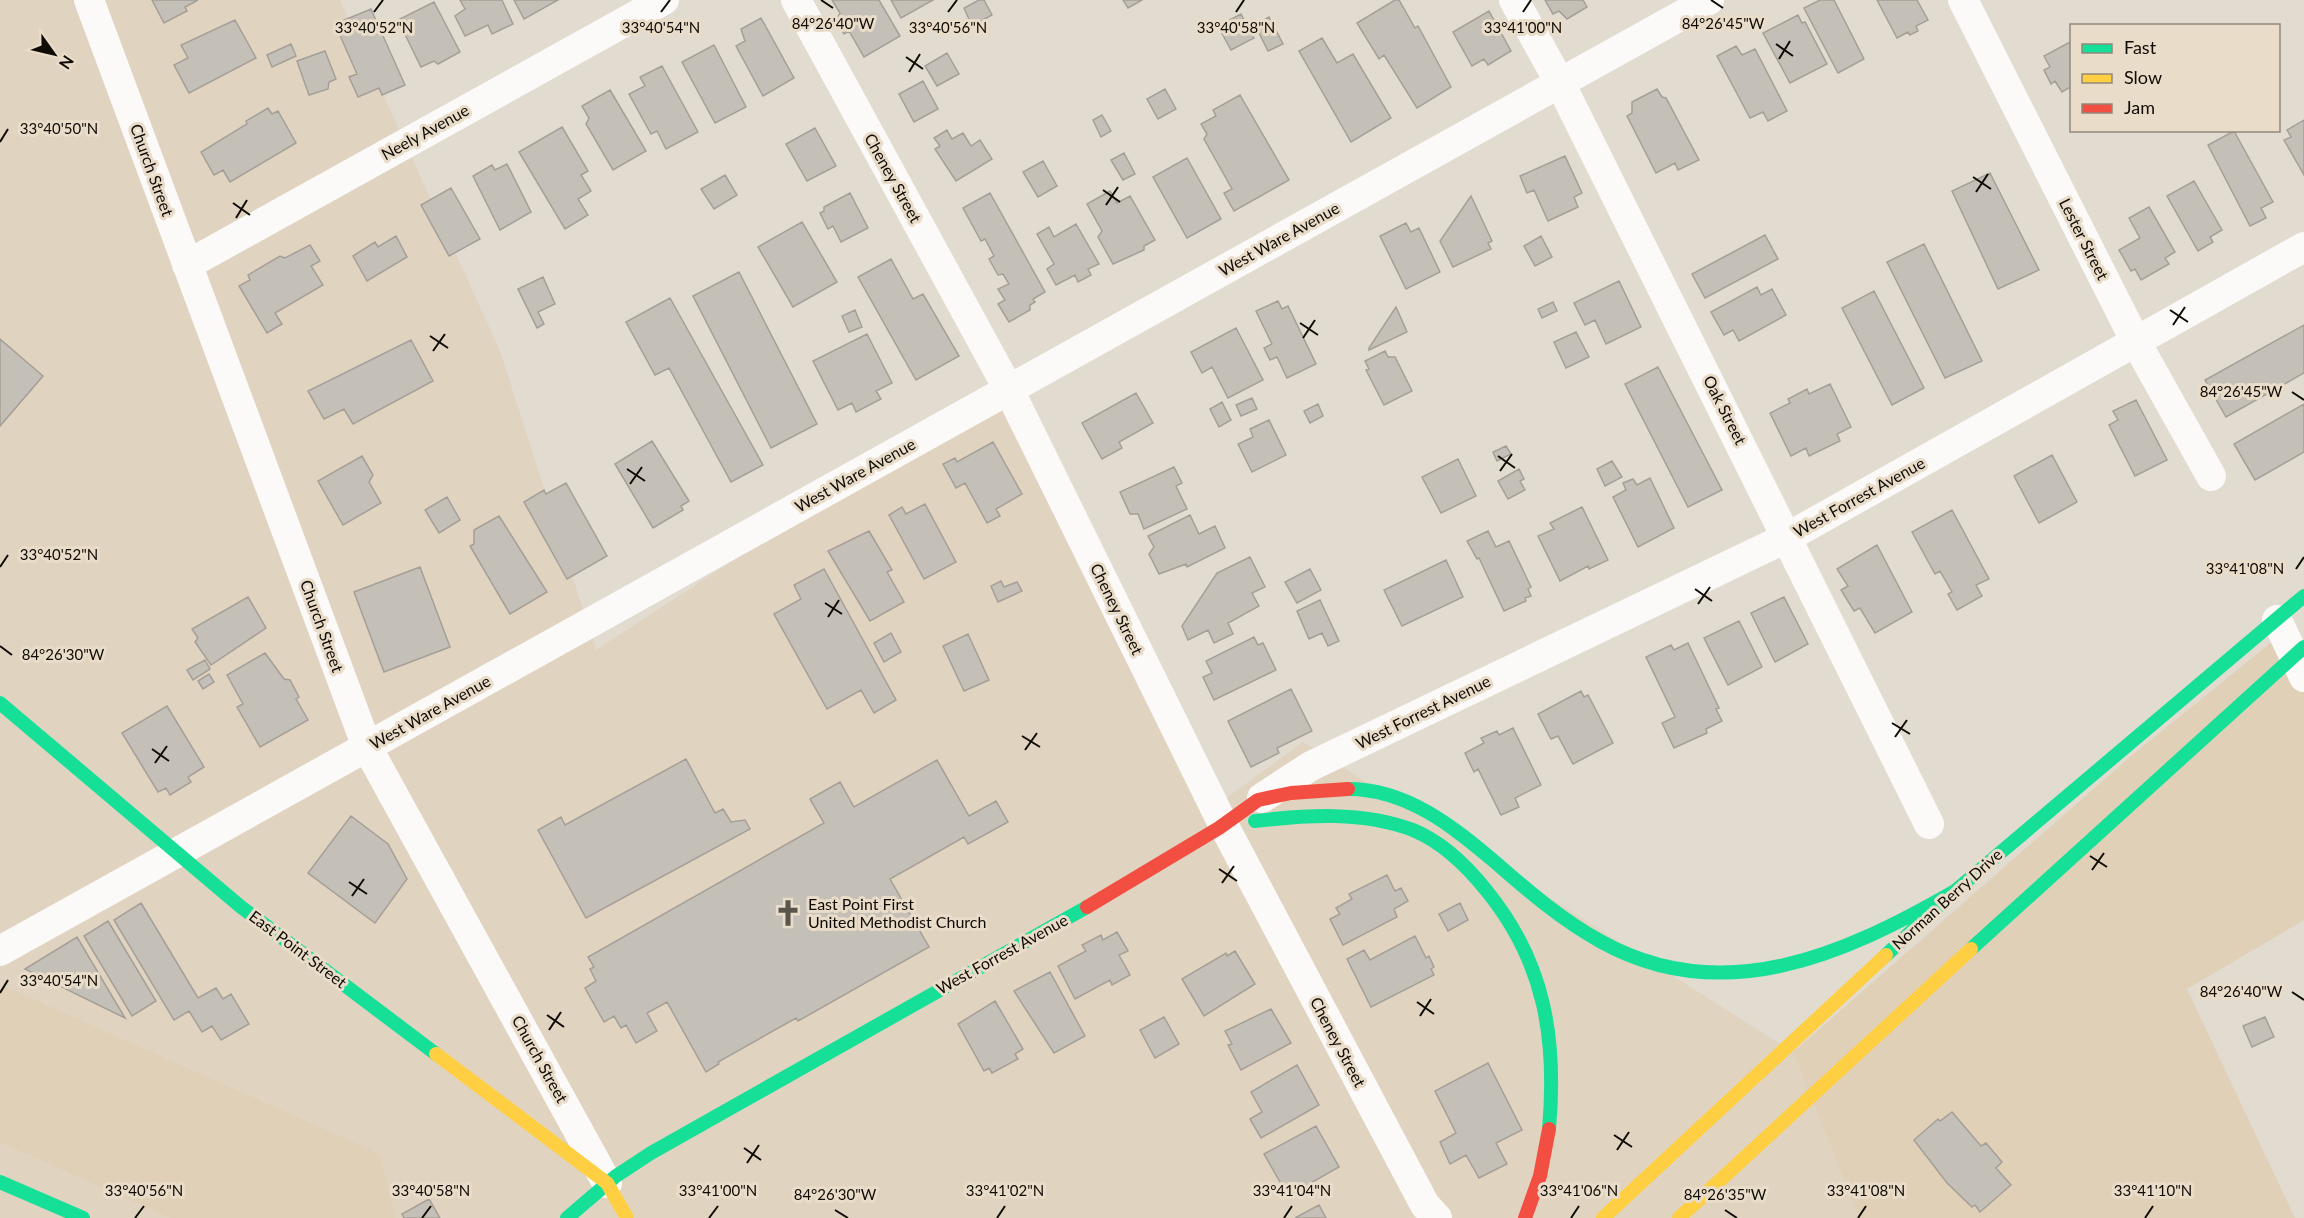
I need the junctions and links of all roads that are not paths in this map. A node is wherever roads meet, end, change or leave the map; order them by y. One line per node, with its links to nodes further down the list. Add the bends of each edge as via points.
1 (89, 0): 9 (street, Church Street)
2 (664, 0): 9 (street, Neely Avenue)
3 (796, 0): 11 (street, Cheney Street)
4 (1514, 0): 7 (street, Oak Street)
5 (1709, 0): 7 (street, West Ware Avenue)
6 (1963, 0): 10 (street, Lester Street)
7 (1560, 83): 11 (street, West Ware Avenue); 13 (street, Oak Street)
8 (2304, 247): 10 (street, West Forrest Avenue)
9 (187, 265): 18 (street, Church Street)
10 (2136, 342): 12 (street, Lester Street); 13 (street, West Forrest Avenue)
11 (1009, 390): 18 (street, West Ware Avenue); 21 (street, Cheney Street)
12 (2211, 476)
13 (1788, 537): 19 (street, West Forrest Avenue, via 1311,766); 20 (street, Oak Street)
14 (2304, 596): 15 (main road, Norman Berry Drive)
15 (2277, 620): 16 (street); 23 (main road, Norman Berry Drive)
16 (2301, 660): 33 (main road, via 2020,902)
17 (0, 703): 22 (main road, East Point Street)
18 (367, 747): 22 (street, West Ware Avenue); 26 (street, Church Street)
19 (1258, 801): 21 (main road, West Forrest Avenue); 23 (main road, via 1353,789 1378,791 1401,799 1461,832 1584,931 1616,950 1688,972 1770,971 1810,961 1856,945)
20 (1929, 824)
21 (1224, 826): 26 (main road, West Forrest Avenue, via 633,1164); 30 (street, Cheney Street, via 1425,1205); 31 (main road, via 1287,817 1354,815 1392,823 1449,852 1506,910 1529,958 1545,1008 1551,1046 1549,1129 1542,1166)
22 (179, 851): 24 (street, West Ware Avenue); 26 (main road, East Point Street, via 241,907)
23 (1955, 891): 32 (main road, Norman Berry Drive)
24 (0, 951)
25 (0, 1182): 27 (main road)
26 (607, 1183): 28 (main road, West Forrest Avenue); 29 (main road, Church Street)
27 (83, 1218)
28 (567, 1218)
29 (627, 1218)
30 (1437, 1218)
31 (1524, 1218)
32 (1603, 1218)
33 (1679, 1218)

